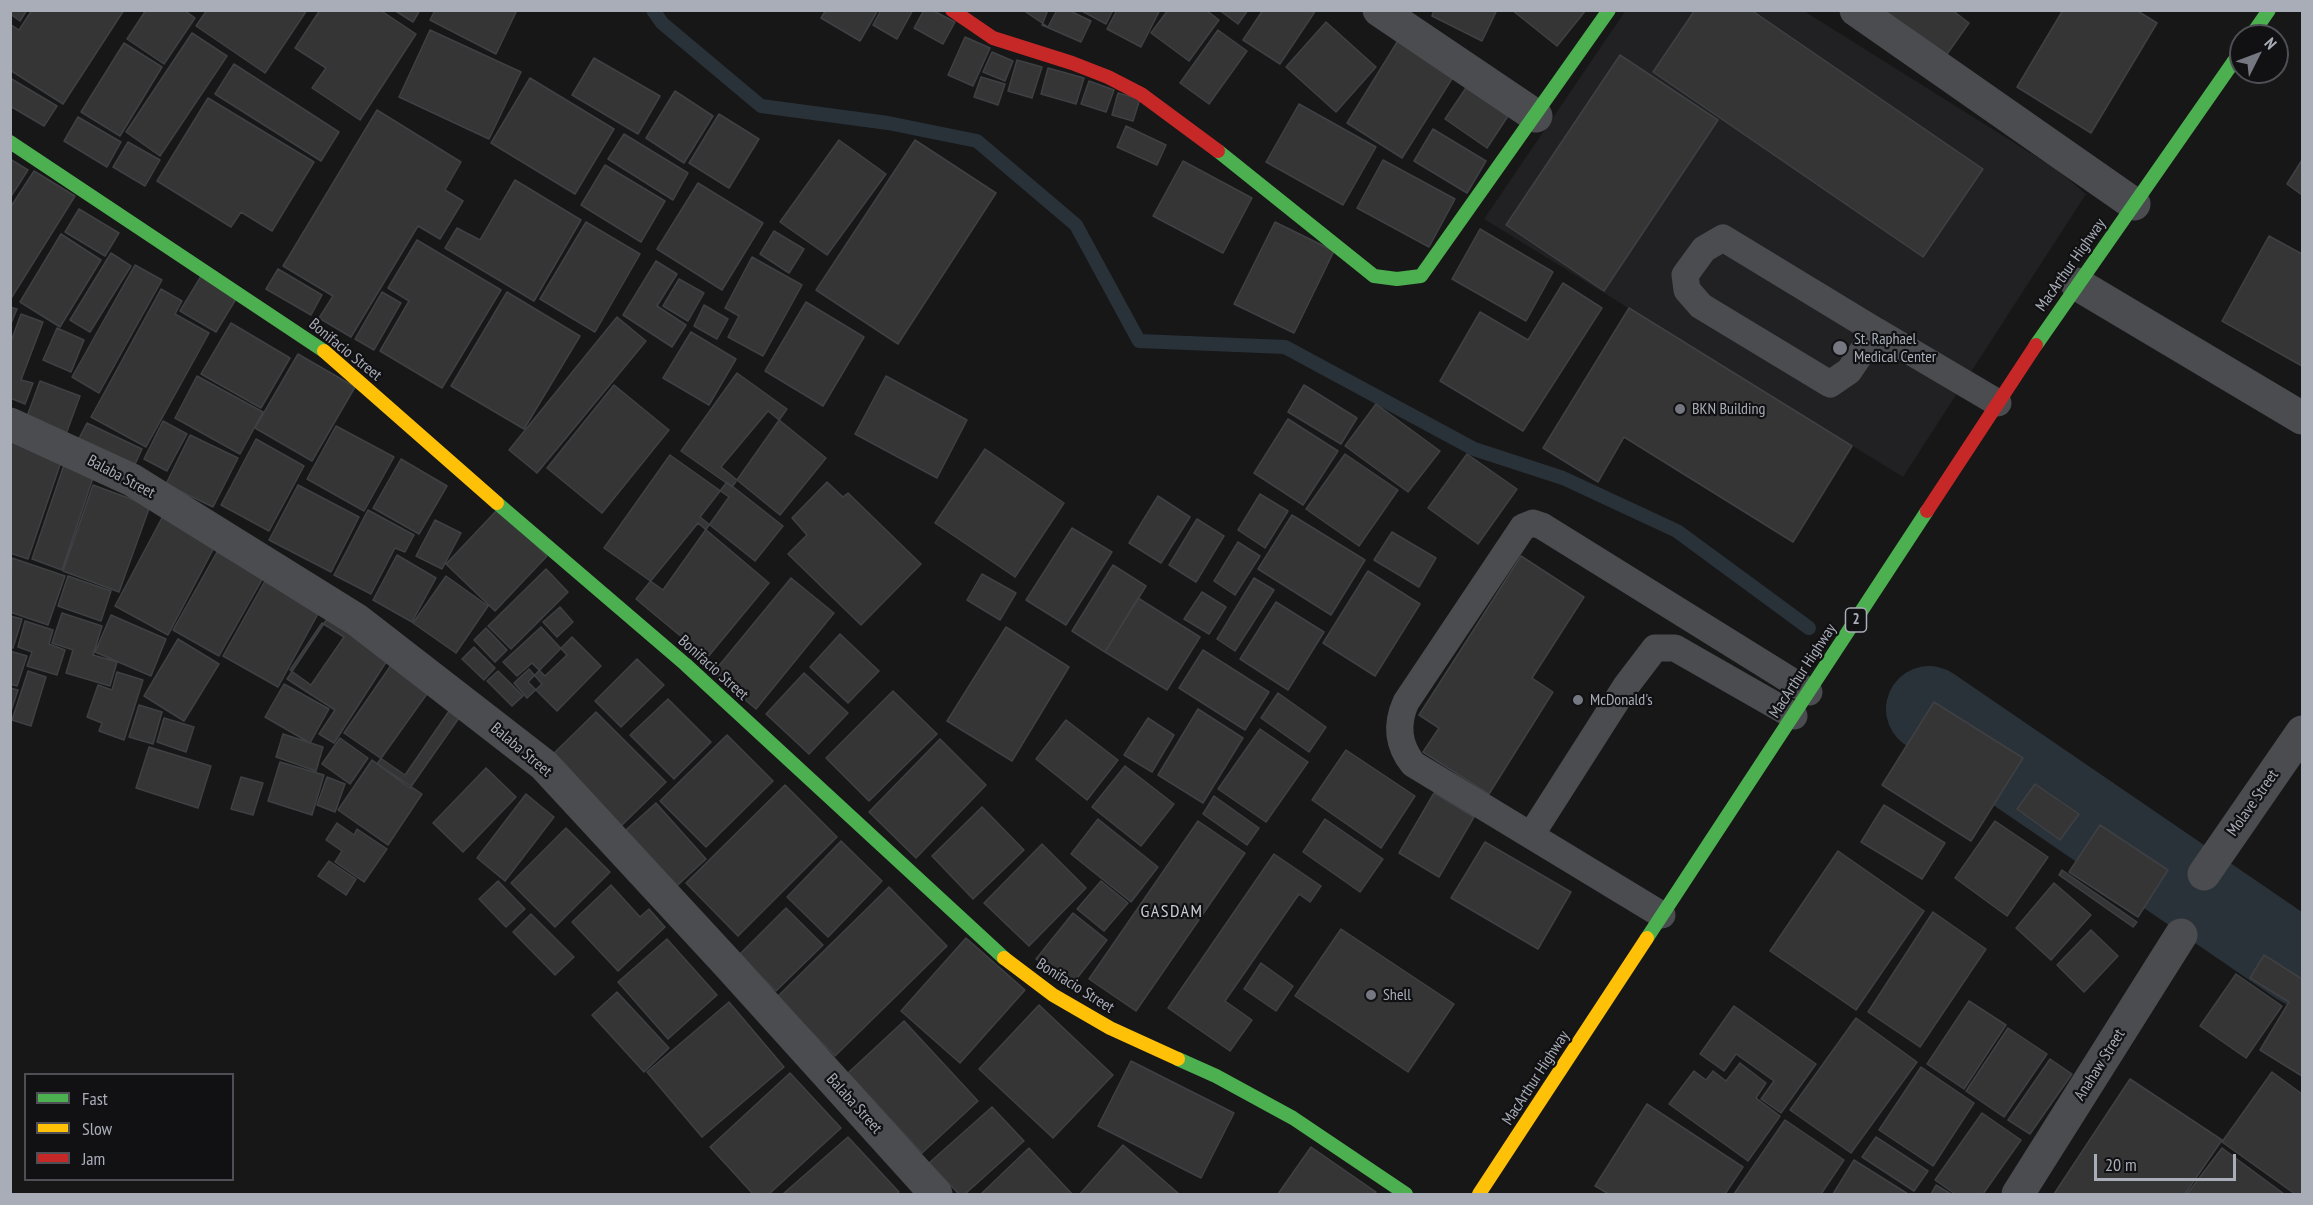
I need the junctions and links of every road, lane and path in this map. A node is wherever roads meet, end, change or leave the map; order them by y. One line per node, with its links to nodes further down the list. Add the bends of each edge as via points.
1 (952, 10): 8 (main road, via 993,38 1072,63 1141,94 1247,172 1374,276 1421,276)
2 (1379, 10): 8 (street)
3 (1610, 10): 8 (main road)
4 (1856, 10): 10 (street)
5 (2269, 10): 6 (main road)
6 (2259, 24)
7 (2229, 68): 10 (main road, MacArthur Highway / 2)
8 (1536, 116)
9 (10, 142): 24 (main road, Bonifacio Street, via 332,356 685,664 1002,957 1053,995 1110,1028 1216,1076 1293,1118)
10 (2134, 204): 11 (main road, MacArthur Highway / 2)
11 (2077, 284): 13 (main road, MacArthur Highway / 2); 14 (street)
12 (1876, 332): 12 (lane, via 1723,238 1704,249 1685,275 1687,290 1701,306 1830,384 1849,371); 13 (lane)
13 (1998, 403): 16 (main road, MacArthur Highway / 2)
14 (2302, 418)
15 (10, 424): 23 (street, Balaba Street, via 132,480 357,620 544,765)
16 (1809, 692): 17 (main road, MacArthur Highway / 2); 19 (lane, via 1542,526 1533,523 1523,527 1399,717 1403,752 1413,764)
17 (1794, 716): 19 (lane, via 1675,648 1655,648 1626,686); 21 (main road, MacArthur Highway / 2)
18 (2302, 732): 20 (street, Molave Street)
19 (1531, 835): 21 (lane)
20 (2204, 874)
21 (1662, 915): 25 (main road, MacArthur Highway / 2)
22 (2181, 935): 26 (street, Anahaw Street)
23 (936, 1194)
24 (1406, 1194)
25 (1479, 1194)
26 (2018, 1194)

